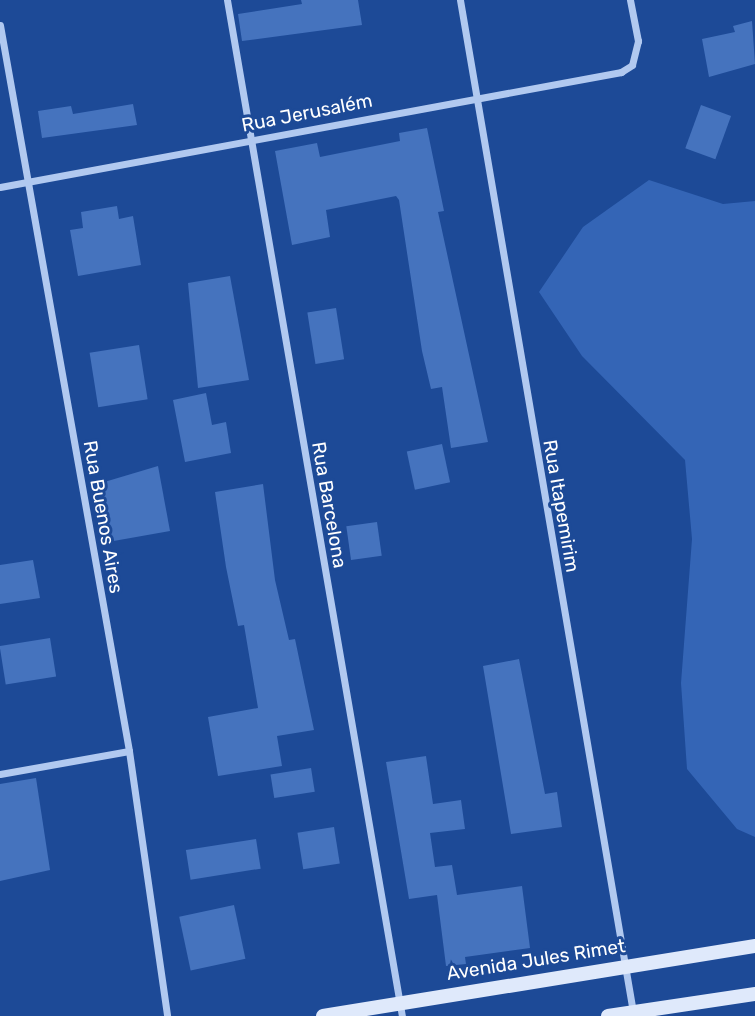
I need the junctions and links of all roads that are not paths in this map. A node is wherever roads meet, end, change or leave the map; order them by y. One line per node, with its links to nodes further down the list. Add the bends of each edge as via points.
1 (227, 0): 6 (street, Rua Barcelona)
2 (460, 0): 5 (street, Rua Itapemirim)
3 (630, 0): 5 (street, Rua Jerusalém, via 638,41 632,65 621,72)
4 (0, 25): 7 (street, Rua Buenos Aires)
5 (474, 97): 6 (street, Rua Jerusalém); 12 (street, Rua Itapemirim)
6 (250, 140): 7 (street, Rua Jerusalém); 14 (street, Rua Barcelona)
7 (27, 182): 8 (street, Rua Jerusalém); 9 (street, Rua Buenos Aires)
8 (0, 187)
9 (129, 751): 10 (street); 16 (street, Rua Buenos Aires)
10 (0, 774)
11 (755, 946): 12 (main road, Avenida Jules Rimet)
12 (624, 964): 14 (main road, Avenida Jules Rimet); 15 (street, Rua Itapemirim)
13 (755, 993): 15 (main road)
14 (400, 1009): 17 (main road, Avenida Jules Rimet)
15 (633, 1014): 18 (main road)
16 (167, 1016)
17 (323, 1016)
18 (608, 1016)

